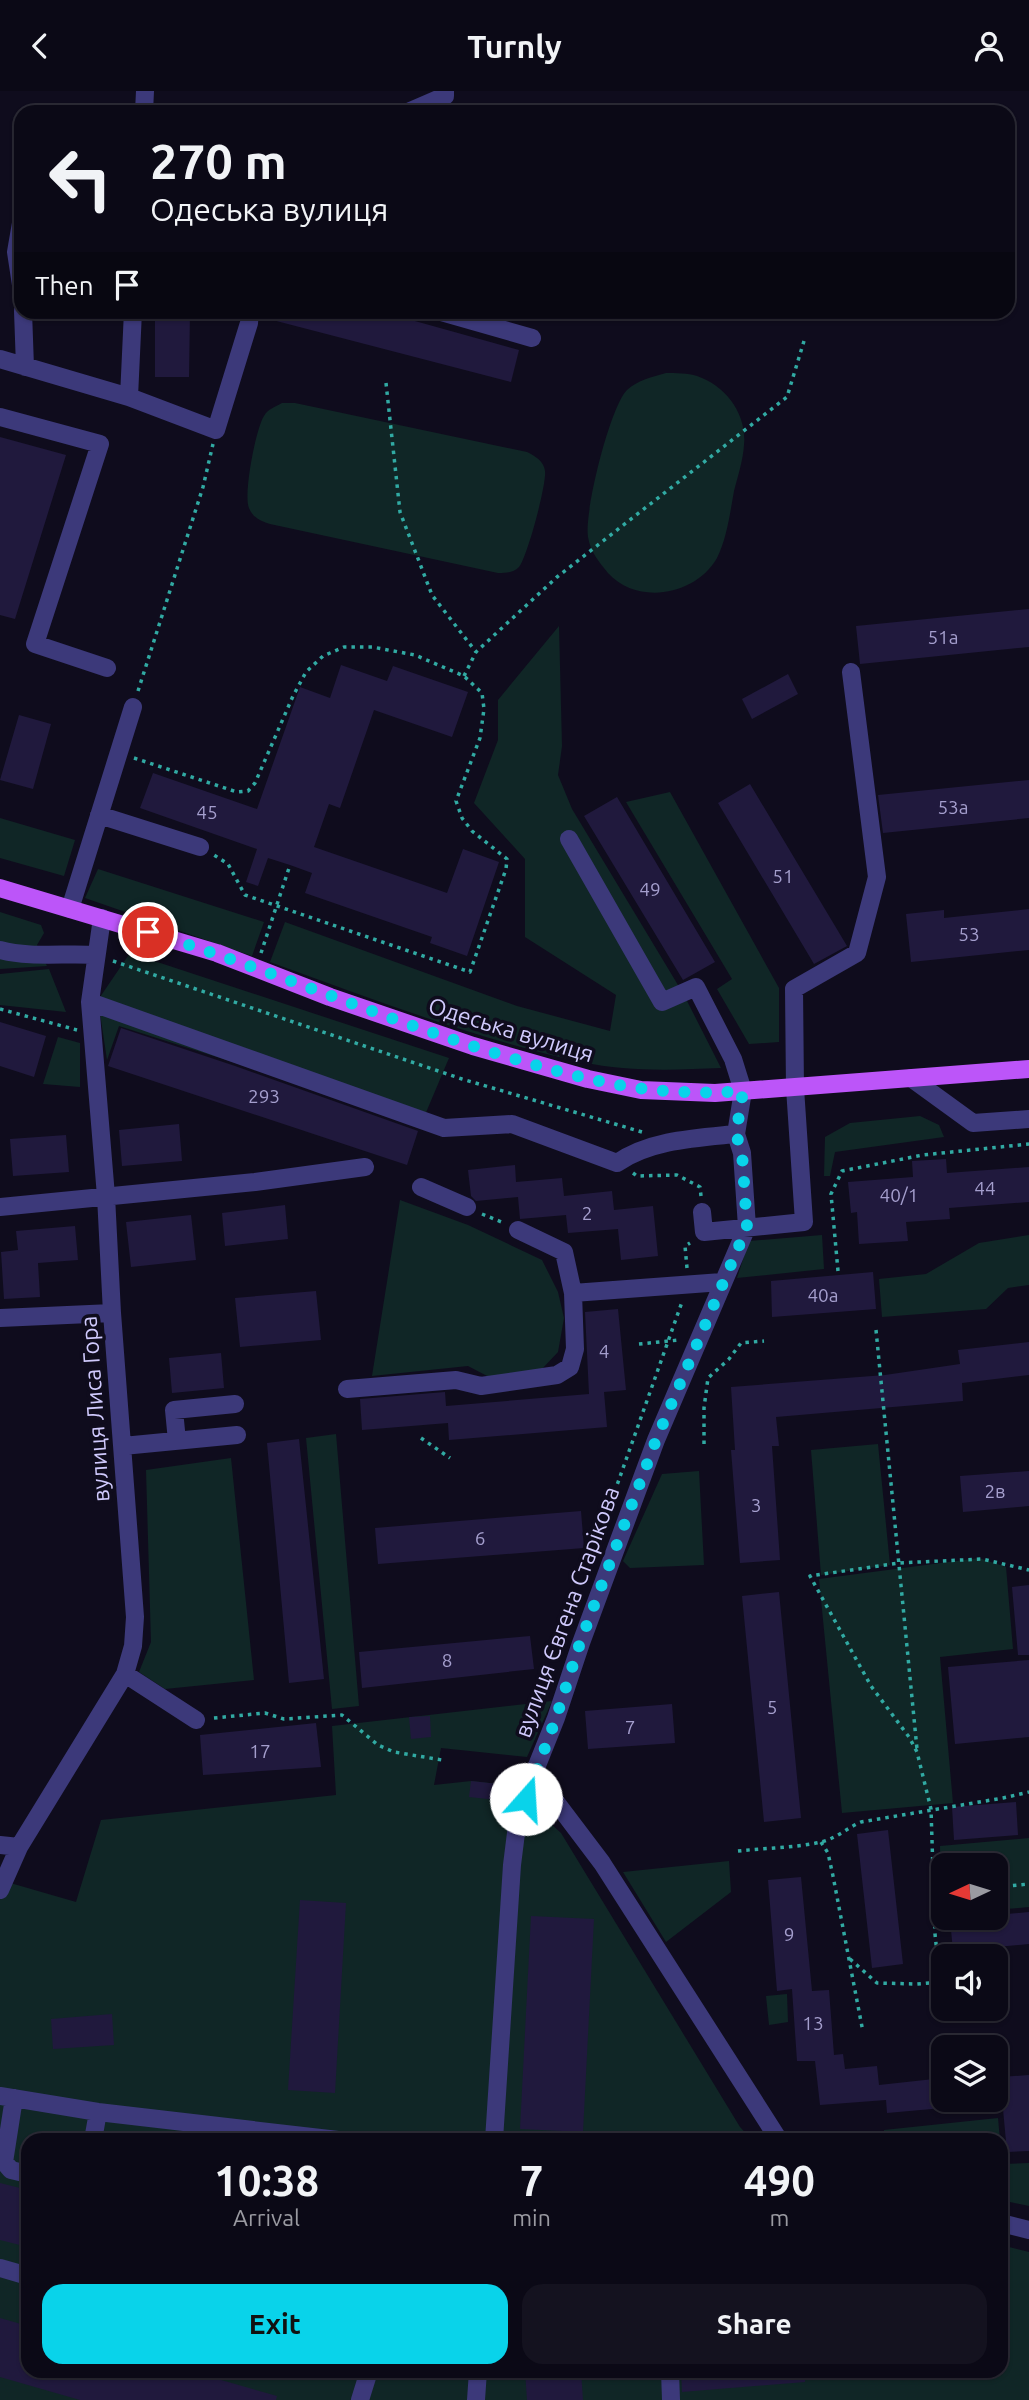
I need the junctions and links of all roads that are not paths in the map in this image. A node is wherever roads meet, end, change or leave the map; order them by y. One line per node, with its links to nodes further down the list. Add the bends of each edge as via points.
1 (445, 91): 2 (street, via 444,96)
2 (424, 105)
3 (23, 319): 9 (street)
4 (133, 319): 10 (street)
5 (248, 319): 10 (street, via 216,430)
6 (466, 319): 7 (street)
7 (532, 338)
8 (0, 359): 9 (street)
9 (25, 367): 10 (street)
10 (129, 397)
11 (0, 417): 12 (street, via 100,444 35,645)
12 (107, 668)
13 (851, 672): 26 (street, via 877,877 858,953 794,989)
14 (133, 707): 15 (street)
15 (99, 815): 17 (street); 19 (street)
16 (569, 839): 27 (street, via 662,1002 695,987 733,1059)
17 (200, 847)
18 (0, 888): 19 (main road, Одеська вулиця)
19 (70, 909): 20 (main road, Одеська вулиця)
20 (102, 918): 22 (street, вулиця Лиса Гора); 27 (main road, Одеська вулиця, via 217,953 473,1047 588,1079 641,1090)
21 (0, 950): 22 (street, via 17,955)
22 (96, 955): 23 (street, вулиця Лиса Гора)
23 (90, 1002): 29 (street, via 444,1128 512,1124 617,1164 631,1154 674,1141); 32 (street, вулиця Лиса Гора)
24 (1029, 1069): 25 (main road, Одеська вулиця)
25 (911, 1078): 26 (main road, Одеська вулиця); 28 (street, via 973,1123)
26 (794, 1088): 27 (main road, Одеська вулиця); 36 (street, via 804,1222)
27 (743, 1091): 29 (street, вулиця Євгена Старікова)
28 (1029, 1119)
29 (736, 1134): 36 (street, вулиця Євгена Старікова, via 742,1153)
30 (365, 1167): 32 (street)
31 (421, 1187): 34 (street)
32 (106, 1196): 33 (street); 40 (street, вулиця Лиса Гора)
33 (0, 1207)
34 (467, 1207)
35 (702, 1212): 36 (street, via 704,1232)
36 (747, 1227): 38 (street, вулиця Євгена Старікова)
37 (518, 1230): 39 (street, via 564,1252)
38 (722, 1282): 39 (street); 49 (street, вулиця Євгена Старікова, via 642,1476)
39 (573, 1293): 42 (street, via 575,1349 570,1367 558,1375 481,1386 456,1380)
40 (112, 1313): 41 (street); 46 (street, вулиця Лиса Гора)
41 (0, 1318)
42 (347, 1389)
43 (235, 1404): 45 (street, via 174,1410)
44 (237, 1435): 45 (street)
45 (177, 1441): 46 (street)
46 (122, 1446): 47 (street, вулиця Лиса Гора, via 135,1617 134,1646)
47 (125, 1674): 48 (street); 51 (street, вулиця Лиса Гора)
48 (195, 1720)
49 (534, 1773): 57 (street, via 517,1825 512,1865); 58 (street, вулиця Євгена Старікова, via 602,1863)
50 (0, 1846): 51 (street)
51 (19, 1847): 52 (street, вулиця Лиса Гора)
52 (0, 1891)
53 (7, 2097): 54 (street); 59 (street, via 4,2162)
54 (98, 2112): 55 (street); 56 (street)
55 (94, 2133)
56 (230, 2133)
57 (494, 2133)
58 (775, 2133)
59 (21, 2172)
60 (1008, 2225): 61 (street)
61 (1029, 2230)
62 (0, 2268): 63 (street)
63 (21, 2274)
64 (364, 2378): 67 (street)
65 (478, 2378): 68 (street)
66 (670, 2378): 69 (street)
67 (360, 2400)
68 (476, 2400)
69 (671, 2400)

